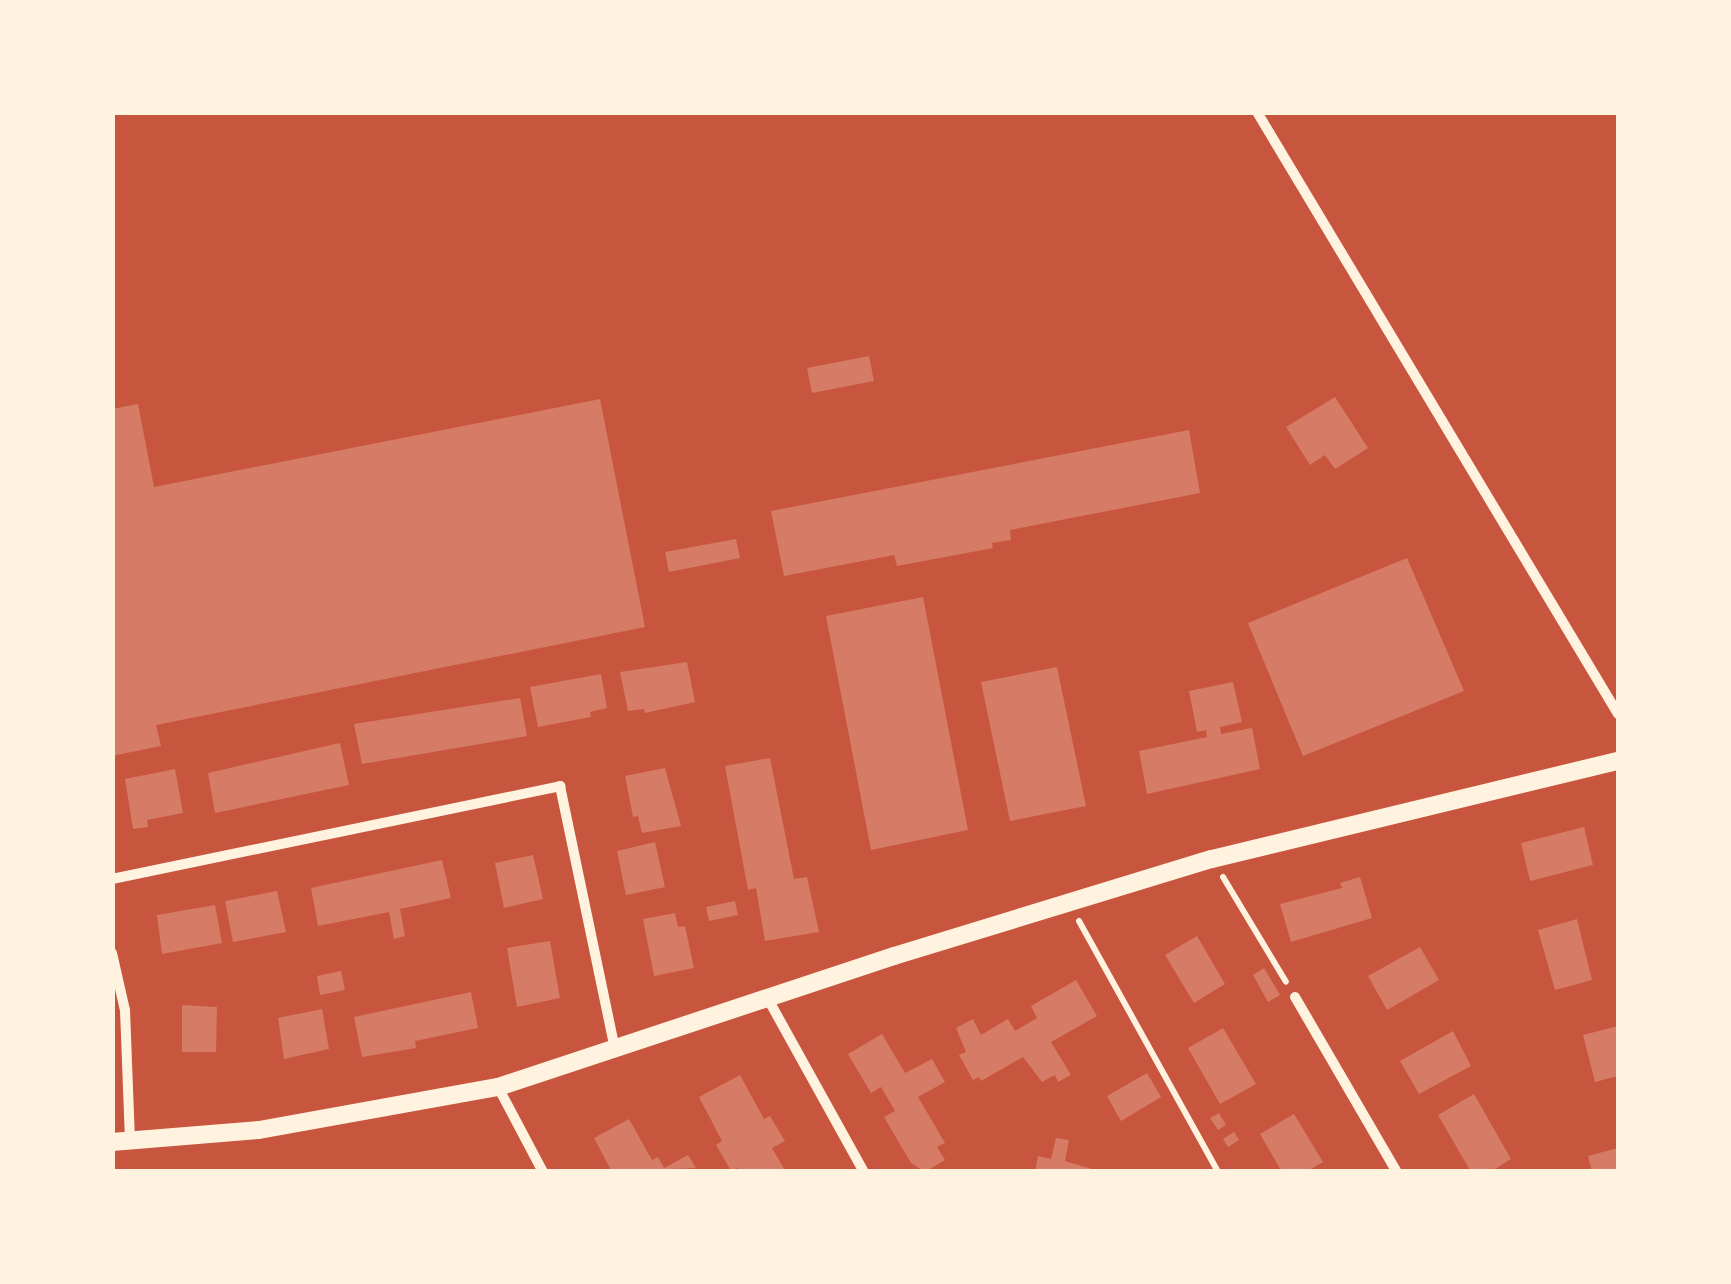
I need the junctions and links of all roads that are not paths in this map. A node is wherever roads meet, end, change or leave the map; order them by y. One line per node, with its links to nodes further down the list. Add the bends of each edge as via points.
1 (1257, 112): 2 (street)
2 (1618, 714)
3 (1618, 761): 7 (street, via 1212,859)
4 (112, 879): 8 (street, via 560,786)
5 (112, 953): 10 (street, via 124,1010)
6 (1296, 997): 13 (street)
7 (768, 999): 8 (street); 12 (street)
8 (615, 1050): 9 (street)
9 (498, 1088): 10 (street, via 260,1130); 11 (street)
10 (121, 1142)
11 (542, 1172)
12 (864, 1172)
13 (1397, 1172)

